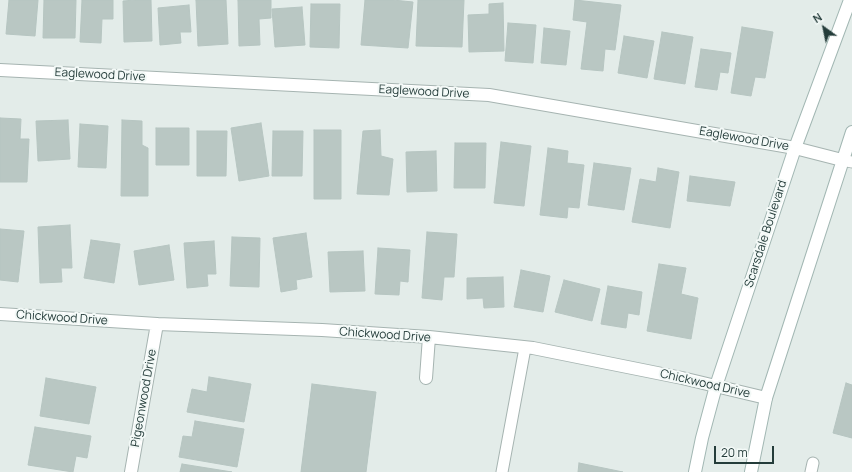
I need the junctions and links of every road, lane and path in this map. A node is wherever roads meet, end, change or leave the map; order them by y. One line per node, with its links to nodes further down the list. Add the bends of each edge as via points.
1 (850, 0): 4 (street, Scarsdale Boulevard)
2 (0, 70): 4 (street, Eaglewood Drive, via 489,95)
3 (852, 132): 5 (street)
4 (795, 148): 5 (street, Eaglewood Drive); 11 (street, Scarsdale Boulevard)
5 (847, 161): 12 (street)
6 (0, 314): 7 (street, Chickwood Drive)
7 (157, 324): 8 (street, Chickwood Drive); 13 (street, Pigeonwood Drive)
8 (429, 337): 9 (street, Chickwood Drive); 10 (street)
9 (525, 348): 11 (street, Chickwood Drive); 14 (lane)
10 (426, 378)
11 (716, 386): 12 (street, Chickwood Drive); 15 (street, Scarsdale Boulevard)
12 (766, 398): 16 (street)
13 (131, 472)
14 (502, 472)
15 (695, 472)
16 (751, 472)

